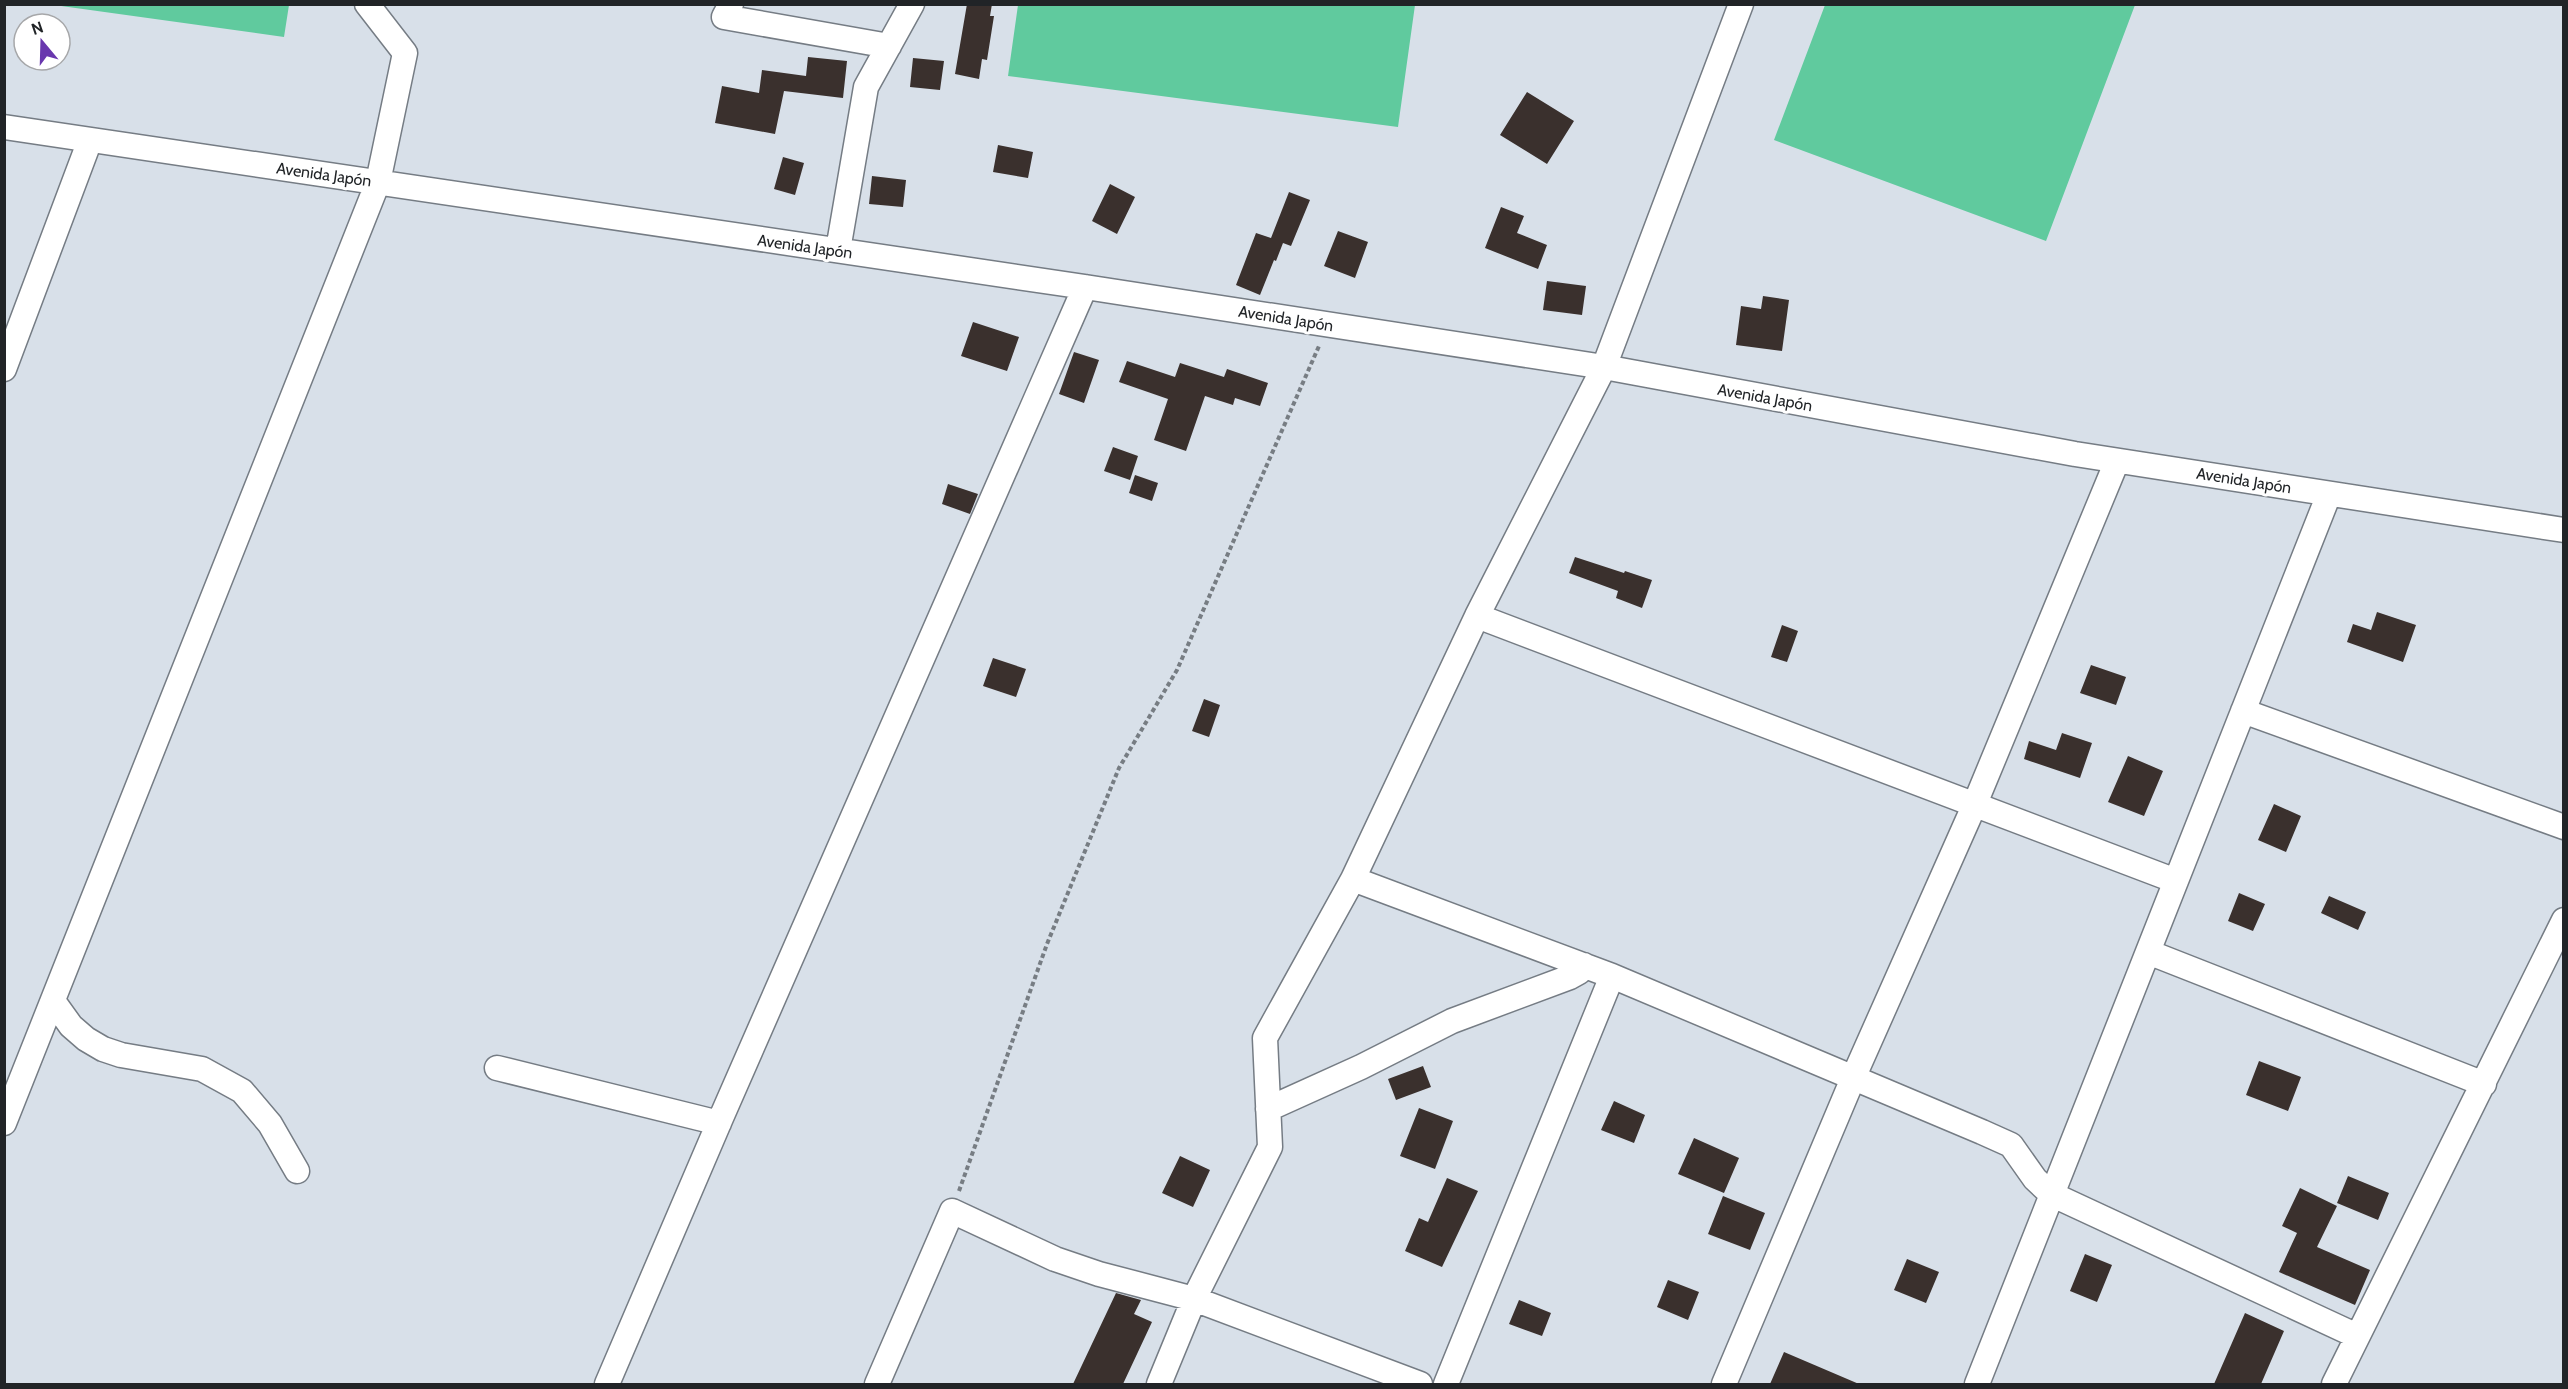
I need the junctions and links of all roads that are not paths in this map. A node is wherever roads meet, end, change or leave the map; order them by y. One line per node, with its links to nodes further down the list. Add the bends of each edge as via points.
1 (367, 4): 8 (street, via 405,53)
2 (731, 4): 5 (street, via 724,17)
3 (912, 4): 5 (street)
4 (1741, 4): 11 (street)
5 (889, 46): 9 (street, via 866,87)
6 (4, 127): 7 (street, Avenida Japón)
7 (90, 140): 8 (street, Avenida Japón); 12 (street)
8 (378, 182): 9 (street, Avenida Japón); 26 (street)
9 (838, 250): 10 (street, Avenida Japón)
10 (1085, 287): 11 (street, Avenida Japón); 32 (street)
11 (1604, 367): 13 (street, Avenida Japón); 16 (street)
12 (4, 369)
13 (2116, 461): 14 (street, Avenida Japón); 18 (street)
14 (2328, 494): 15 (street, Avenida Japón); 17 (street)
15 (2564, 530)
16 (1477, 616): 18 (street); 20 (street)
17 (2243, 711): 19 (street); 21 (street)
18 (1974, 806): 21 (street); 28 (street)
19 (2564, 827)
20 (1353, 879): 24 (street); 30 (street, via 1265,1038)
21 (2176, 881): 23 (street)
22 (2564, 920): 29 (street)
23 (2148, 952): 29 (street); 34 (street)
24 (1584, 965): 25 (street); 30 (street, via 1570,977 1452,1021)
25 (1612, 975): 28 (street); 41 (street)
26 (53, 1001): 31 (street); 33 (street, via 72,1026 103,1049 202,1070 242,1091 270,1124)
27 (497, 1068): 32 (street)
28 (1854, 1077): 34 (street, via 2011,1145); 42 (street)
29 (2484, 1084): 36 (street)
30 (1268, 1109): 35 (street, via 1270,1147)
31 (4, 1123)
32 (719, 1123): 37 (street)
33 (297, 1171)
34 (2051, 1194): 36 (street); 43 (street)
35 (1194, 1299): 38 (street, via 1055,1259 952,1211); 39 (street); 40 (street)
36 (2356, 1336): 44 (street)
37 (608, 1384)
38 (877, 1384)
39 (1158, 1384)
40 (1420, 1384)
41 (1446, 1384)
42 (1724, 1384)
43 (1977, 1384)
44 (2334, 1384)

